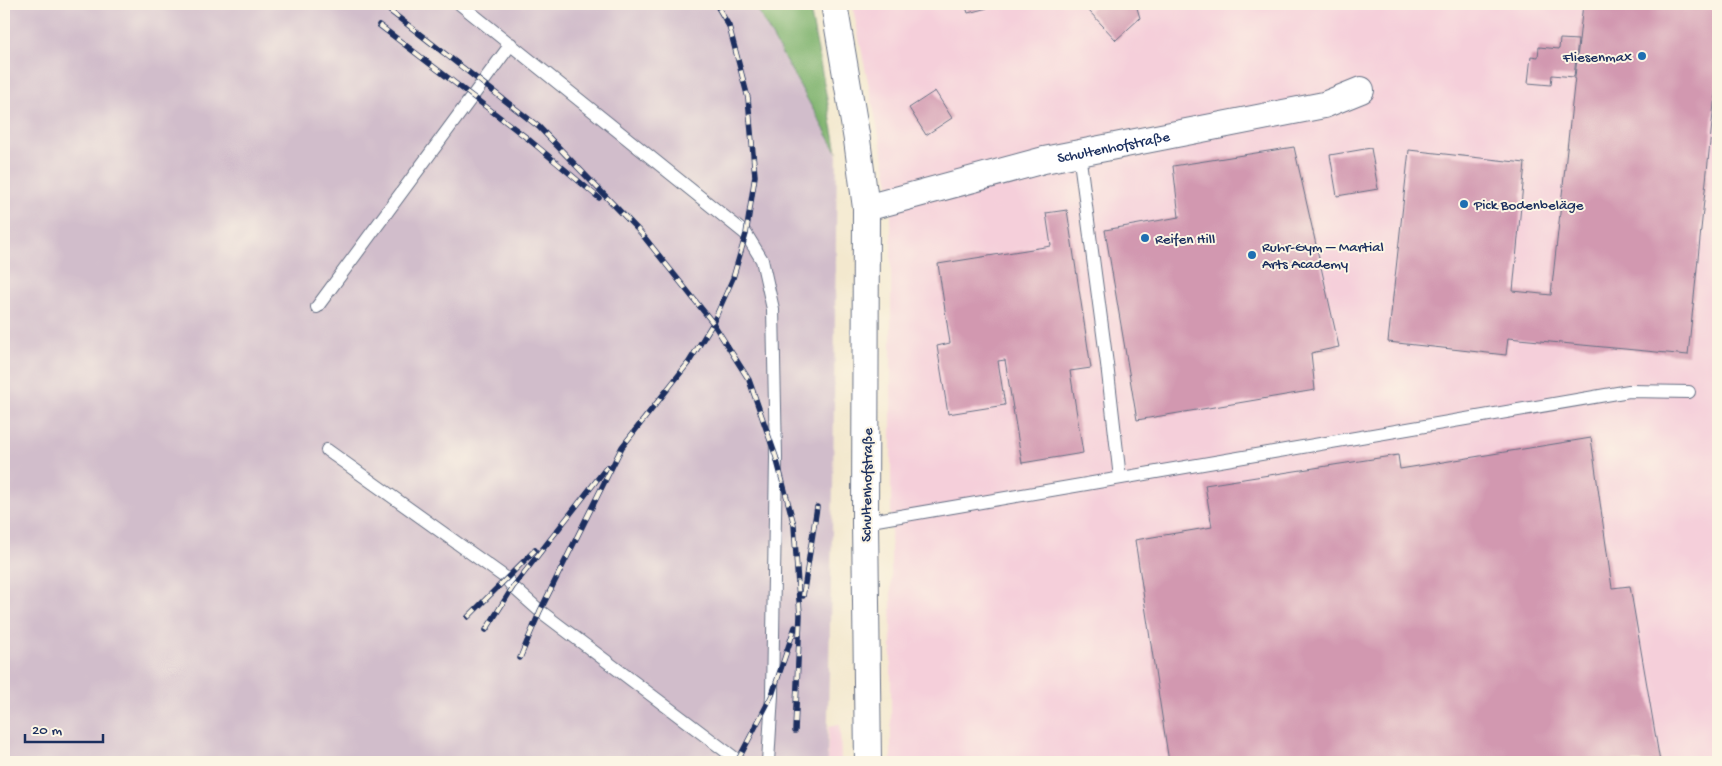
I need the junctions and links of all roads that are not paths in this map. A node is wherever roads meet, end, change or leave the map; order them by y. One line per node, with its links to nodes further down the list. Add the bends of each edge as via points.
1 (460, 4): 3 (lane)
2 (834, 4): 6 (street, Schultenhofstraße)
3 (511, 44): 7 (lane); 13 (lane, via 746,234 762,260 773,308 776,457)
4 (1361, 90): 5 (street, Schultenhofstraße, via 1324,105)
5 (1080, 153): 6 (street, Schultenhofstraße); 10 (lane)
6 (866, 208): 11 (street, Schultenhofstraße)
7 (317, 307)
8 (1688, 392): 10 (lane, via 1628,391)
9 (326, 450): 12 (lane, via 506,578 540,611)
10 (1120, 478): 11 (lane)
11 (865, 522): 14 (street, Schultenhofstraße)
12 (740, 762)
13 (768, 762)
14 (868, 762)

